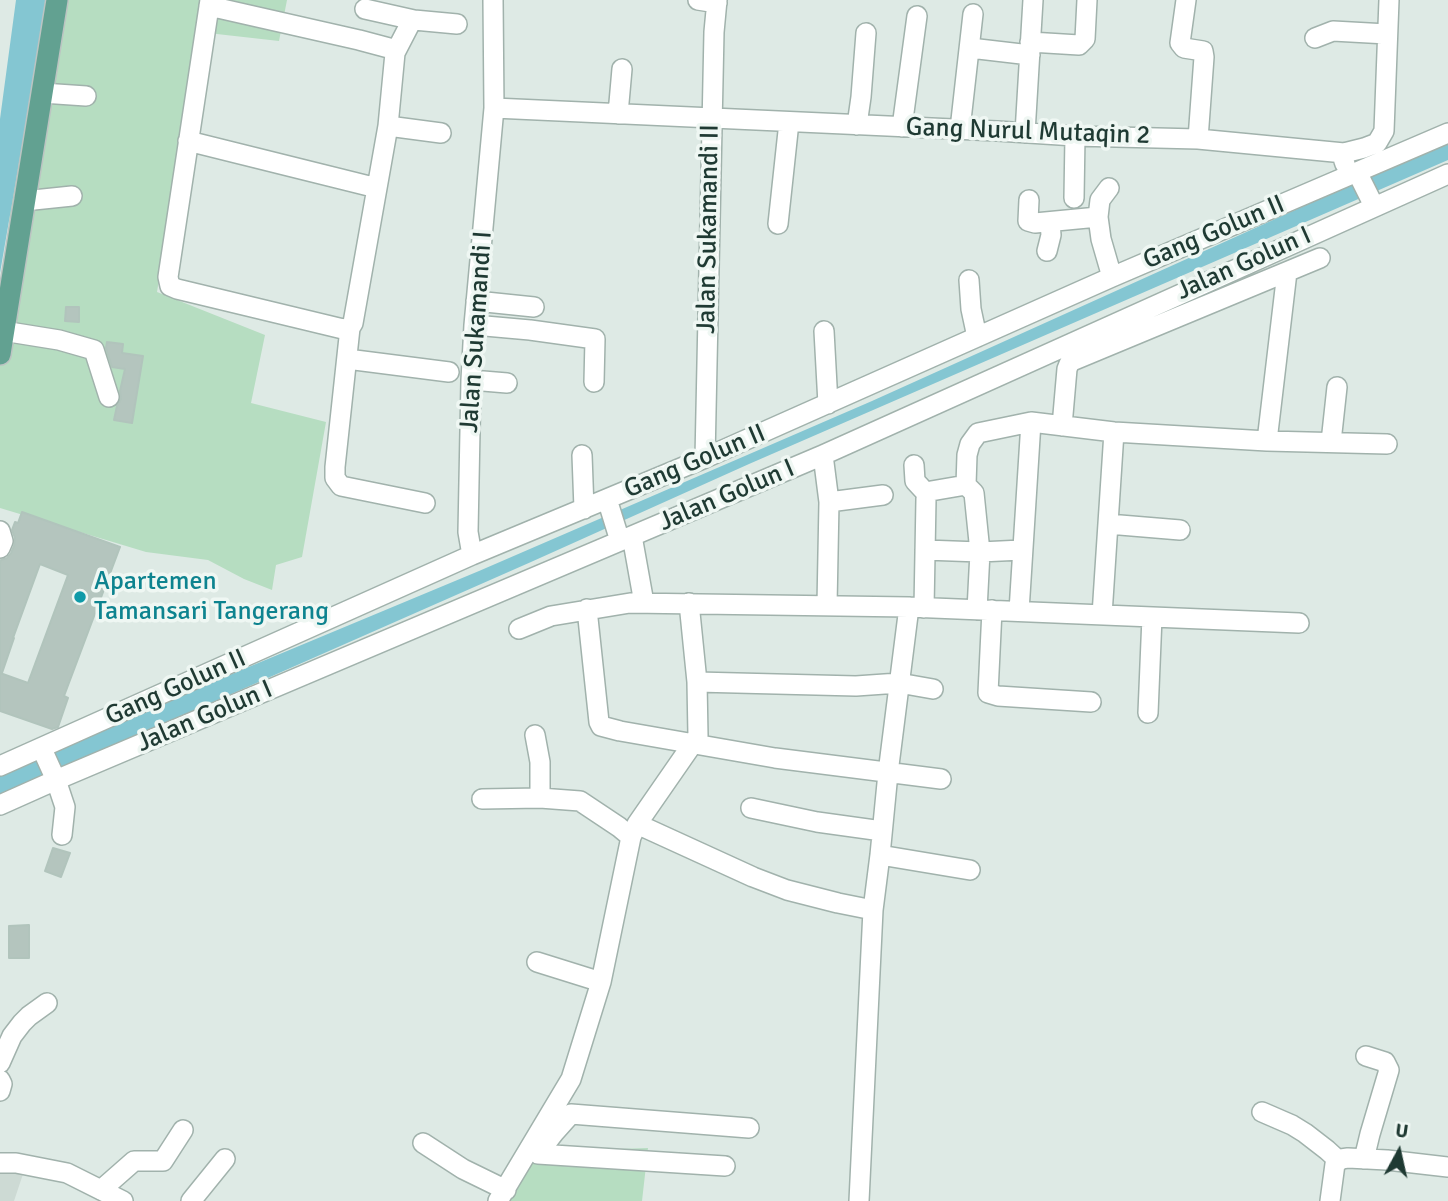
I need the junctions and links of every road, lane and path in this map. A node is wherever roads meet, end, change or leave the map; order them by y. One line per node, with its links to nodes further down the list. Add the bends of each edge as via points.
1 (57, 0): 22 (main road)
2 (493, 0): 24 (street, Jalan Sukamandi I)
3 (1033, 0): 19 (street)
4 (1087, 0): 19 (street, via 1085,39 1079,45)
5 (1186, 0): 36 (street, via 1180,43 1203,51 1204,57)
6 (1389, 0): 15 (street)
7 (711, 1): 26 (street, Jalan Sukamandi II)
8 (210, 3): 17 (street); 37 (street)
9 (365, 4): 12 (street); 17 (street)
10 (973, 14): 18 (street)
11 (917, 16): 30 (street)
12 (414, 20): 13 (street); 20 (street)
13 (457, 24)
14 (866, 33): 28 (street)
15 (1387, 34): 16 (street, via 1333,32); 38 (street, via 1384,131)
16 (1315, 38)
17 (359, 40): 20 (street)
18 (970, 48): 19 (street); 31 (street)
19 (1030, 48): 33 (street)
20 (395, 52): 29 (street)
21 (622, 69): 25 (street)
22 (42, 93): 23 (street); 48 (main road)
23 (86, 96)
24 (494, 108): 25 (street, Gang Nurul Mutaqin 2); 58 (street, Jalan Sukamandi I)
25 (618, 114): 26 (street, Gang Nurul Mutaqin 2)
26 (711, 119): 27 (street, Gang Nurul Mutaqin 2); 82 (street, Jalan Sukamandi II)
27 (789, 122): 28 (street, Gang Nurul Mutaqin 2); 52 (street)
28 (857, 125): 30 (street, Gang Nurul Mutaqin 2)
29 (388, 126): 32 (street); 43 (street)
30 (902, 127): 31 (street, Gang Nurul Mutaqin 2)
31 (960, 130): 33 (street, Gang Nurul Mutaqin 2)
32 (440, 133)
33 (1025, 133): 35 (street, Gang Nurul Mutaqin 2)
34 (1448, 133): 40 (street, Gang Golun II)
35 (1076, 136): 36 (street, Gang Nurul Mutaqin 2); 46 (street)
36 (1198, 139): 39 (street, Gang Nurul Mutaqin 2)
37 (188, 141): 43 (street); 61 (street, via 170,286)
38 (1377, 143): 39 (street); 40 (street)
39 (1344, 153): 42 (street)
40 (1391, 158): 42 (street, Gang Golun II)
41 (1448, 174): 49 (street, Jalan Golun I)
42 (1356, 176): 49 (street); 56 (street, Gang Golun II)
43 (377, 188): 61 (street)
44 (1109, 188): 50 (street, via 1100,200)
45 (72, 196): 48 (street)
46 (1074, 198)
47 (1029, 200): 51 (street, via 1028,221)
48 (24, 201): 62 (main road)
49 (1373, 203): 81 (street, Jalan Golun I)
50 (1098, 217): 51 (street); 56 (street)
51 (1050, 223): 53 (street)
52 (778, 224)
53 (1047, 251)
54 (1320, 258): 55 (street)
55 (1287, 271): 75 (street, via 1072,361 1067,369); 77 (street)
56 (1112, 278): 64 (street, Gang Golun II)
57 (969, 280): 64 (street)
58 (476, 301): 59 (street); 60 (street, Jalan Sukamandi I)
59 (534, 307)
60 (474, 325): 68 (street, Jalan Sukamandi I); 69 (street, via 595,339)
61 (350, 328): 66 (street)
62 (3, 331): 65 (main road); 72 (street, via 94,350)
63 (824, 331): 73 (street)
64 (977, 337): 73 (street, Gang Golun II)
65 (0, 354)
66 (347, 359): 67 (street); 88 (street, via 335,478 341,486)
67 (449, 372)
68 (471, 380): 70 (street); 99 (street, Jalan Sukamandi I, via 468,532)
69 (594, 382)
70 (508, 383)
71 (1337, 387): 78 (street)
72 (109, 397)
73 (828, 404): 82 (street, Gang Golun II)
74 (1031, 422): 75 (street); 84 (street, via 978,433 967,455); 97 (street)
75 (1062, 426): 76 (street)
76 (1114, 432): 77 (street); 91 (street)
77 (1267, 441): 78 (street)
78 (1331, 442): 79 (street)
79 (1387, 444)
80 (582, 455): 90 (street)
81 (822, 455): 87 (street); 94 (street, Jalan Golun I)
82 (705, 458): 89 (street, Gang Golun II)
83 (914, 465): 85 (street, via 915,481)
84 (966, 485): 85 (street); 98 (street, via 974,493)
85 (927, 494): 96 (street)
86 (883, 495): 87 (street)
87 (829, 502): 102 (street)
88 (425, 503)
89 (608, 503): 90 (street, Gang Golun II); 94 (street)
90 (584, 509): 99 (street, Gang Golun II)
91 (1108, 524): 92 (street); 107 (street)
92 (1180, 530)
93 (0, 531): 95 (street)
94 (622, 534): 100 (street); 121 (street, Jalan Golun I)
95 (0, 548)
96 (925, 550): 98 (street); 103 (street)
97 (1022, 550): 98 (street); 106 (street)
98 (980, 552): 105 (street)
99 (472, 555): 118 (street, Gang Golun II)
100 (643, 603): 101 (street); 104 (street)
101 (689, 603): 102 (street); 111 (street)
102 (827, 606): 103 (street)
103 (916, 607): 105 (street); 112 (street)
104 (587, 609): 110 (street); 117 (street, via 601,726)
105 (985, 610): 106 (street); 114 (street, via 988,694)
106 (1019, 611): 107 (street)
107 (1102, 615): 108 (street)
108 (1152, 617): 109 (street); 115 (street)
109 (1299, 623)
110 (519, 629)
111 (697, 682): 112 (street); 117 (street, via 698,736)
112 (899, 683): 113 (street); 120 (street)
113 (933, 689)
114 (1091, 702)
115 (1148, 713)
116 (535, 735): 123 (street)
117 (694, 744): 120 (street); 127 (street)
118 (43, 750): 119 (street, Gang Golun II); 121 (street)
119 (0, 766)
120 (887, 773): 122 (street); 128 (street)
121 (55, 778): 125 (street, Jalan Golun I); 129 (street, via 65,807)
122 (941, 779)
123 (540, 798): 124 (street); 127 (street, via 580,801 620,827)
124 (482, 799)
125 (0, 805)
126 (751, 808): 128 (street)
127 (634, 830): 132 (street, via 776,886); 134 (street)
128 (882, 831): 130 (street)
129 (62, 835)
130 (880, 855): 131 (street); 132 (street)
131 (970, 870)
132 (873, 910): 155 (street)
133 (537, 962): 134 (street)
134 (601, 982): 152 (street, via 571,1079)
135 (47, 1003): 137 (street, via 22,1023)
136 (1366, 1056): 146 (street, via 1385,1062 1390,1070)
137 (0, 1063)
138 (0, 1080): 139 (street)
139 (0, 1091)
140 (1262, 1112): 147 (street, via 1305,1133)
141 (749, 1128): 144 (street, via 571,1114)
142 (183, 1130): 151 (street, via 163,1161 134,1161)
143 (423, 1143): 152 (street)
144 (538, 1154): 149 (street); 152 (street)
145 (225, 1158): 154 (street)
146 (1364, 1159): 147 (street); 150 (street)
147 (1339, 1161): 156 (street)
148 (0, 1163): 151 (street, via 66,1173)
149 (725, 1166)
150 (1448, 1167)
151 (102, 1190): 153 (street)
152 (506, 1197)
153 (123, 1201)
154 (191, 1201)
155 (859, 1201)
156 (1330, 1201)

